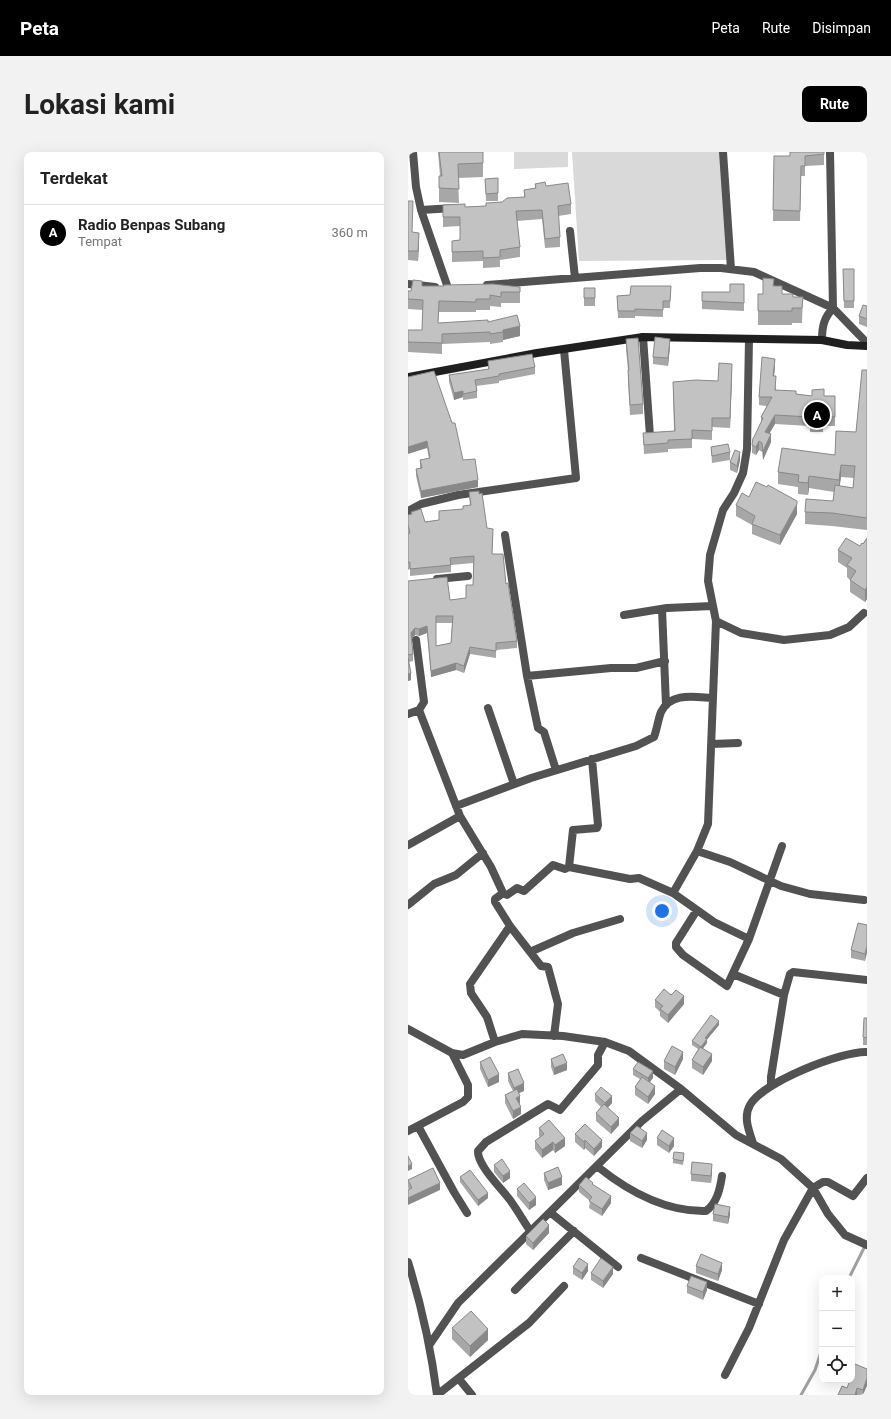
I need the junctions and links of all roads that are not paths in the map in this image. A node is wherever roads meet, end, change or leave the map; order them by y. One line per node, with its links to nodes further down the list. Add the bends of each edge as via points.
1 (413, 152): 5 (street)
2 (723, 152): 7 (street)
3 (830, 152): 11 (street)
4 (465, 208): 5 (street)
5 (421, 210): 9 (street, via 452,287)
6 (570, 230): 8 (street)
7 (731, 269): 8 (street, via 700,268); 11 (street, via 754,272)
8 (575, 278): 10 (street)
9 (408, 284)
10 (480, 285)
11 (833, 308): 14 (street, via 825,318); 15 (street)
12 (644, 337): 13 (main road); 17 (main road); 19 (street)
13 (749, 339): 14 (main road); 24 (street, via 747,450 743,473 734,493 722,510 710,555 708,581)
14 (822, 340): 16 (main road)
15 (867, 343)
16 (867, 346)
17 (564, 350): 18 (main road); 20 (street, via 576,478 458,495 420,504)
18 (408, 377)
19 (650, 436)
20 (408, 511)
21 (505, 535): 31 (street)
22 (468, 576): 23 (street)
23 (431, 580)
24 (712, 606): 25 (street); 28 (street)
25 (662, 609): 27 (street); 30 (street)
26 (864, 614): 28 (street, via 849,627 830,635 784,640 741,633)
27 (624, 616)
28 (716, 621): 32 (street)
29 (416, 640): 35 (street, via 424,702)
30 (665, 661): 31 (street, via 636,668); 33 (street)
31 (527, 676): 40 (street, via 538,728 544,732)
32 (712, 698): 33 (street, via 684,697); 38 (street)
33 (666, 705): 39 (street, via 654,737 636,746)
34 (488, 708): 41 (street)
35 (419, 710): 36 (street); 42 (street)
36 (408, 714)
37 (738, 743): 38 (street)
38 (712, 744): 46 (street, via 708,824)
39 (592, 760): 40 (street); 48 (street, via 598,825 596,828 573,830)
40 (556, 770): 41 (street)
41 (514, 784): 42 (street)
42 (456, 806): 43 (street)
43 (460, 816): 44 (street); 47 (street)
44 (408, 845)
45 (782, 846): 49 (street)
46 (697, 851): 49 (street, via 730,862); 51 (street)
47 (483, 853): 50 (street); 53 (street, via 456,875 434,884)
48 (569, 867): 50 (street, via 565,869 553,865 524,891 517,888 507,894); 51 (street, via 630,879 639,878)
49 (770, 881): 52 (street, via 810,894); 57 (street)
50 (503, 893): 56 (street, via 495,901)
51 (672, 893): 54 (street)
52 (864, 900)
53 (408, 905)
54 (696, 910): 57 (street); 59 (street, via 676,943 677,950 726,986)
55 (620, 919): 58 (street, via 573,933)
56 (510, 926): 58 (street); 64 (street, via 470,984 471,993 487,1017)
57 (748, 939): 59 (street)
58 (530, 952): 63 (street, via 542,966 548,966 558,1004)
59 (733, 974): 61 (street)
60 (867, 980): 61 (street, via 793,972 789,976)
61 (784, 995): 68 (street)
62 (408, 1029): 67 (street)
63 (554, 1036): 64 (street, via 522,1034); 65 (street)
64 (494, 1042): 67 (street, via 463,1055)
65 (605, 1042): 69 (street, via 629,1051); 80 (street, via 598,1055 598,1065 560,1110 548,1104 486,1142 478,1151 485,1168)
66 (867, 1052): 68 (street, via 805,1068)
67 (452, 1053): 70 (street, via 468,1085 468,1097)
68 (771, 1083): 72 (street, via 749,1106 746,1118)
69 (681, 1089): 72 (street, via 736,1135); 73 (street, via 642,1122)
70 (418, 1126): 71 (street); 77 (street)
71 (408, 1131)
72 (751, 1142): 76 (street, via 781,1159)
73 (598, 1167): 74 (street, via 613,1179 655,1202 700,1211 706,1211 714,1202 720,1191); 78 (street)
74 (722, 1176)
75 (867, 1178): 76 (street, via 853,1196 828,1182)
76 (813, 1188): 81 (street, via 828,1214 845,1235); 87 (street, via 784,1240)
77 (467, 1213)
78 (551, 1213): 79 (street); 80 (street)
79 (574, 1231): 84 (street); 86 (street)
80 (531, 1232): 88 (street, via 458,1303)
81 (867, 1245)
82 (641, 1258): 87 (street)
83 (408, 1262): 88 (street)
84 (618, 1267)
85 (564, 1286): 90 (street, via 529,1323)
86 (515, 1290)
87 (759, 1304): 89 (street, via 737,1355)
88 (430, 1344): 91 (street)
89 (725, 1375)
90 (459, 1379): 91 (street); 92 (street)
91 (437, 1395)
92 (472, 1395)

